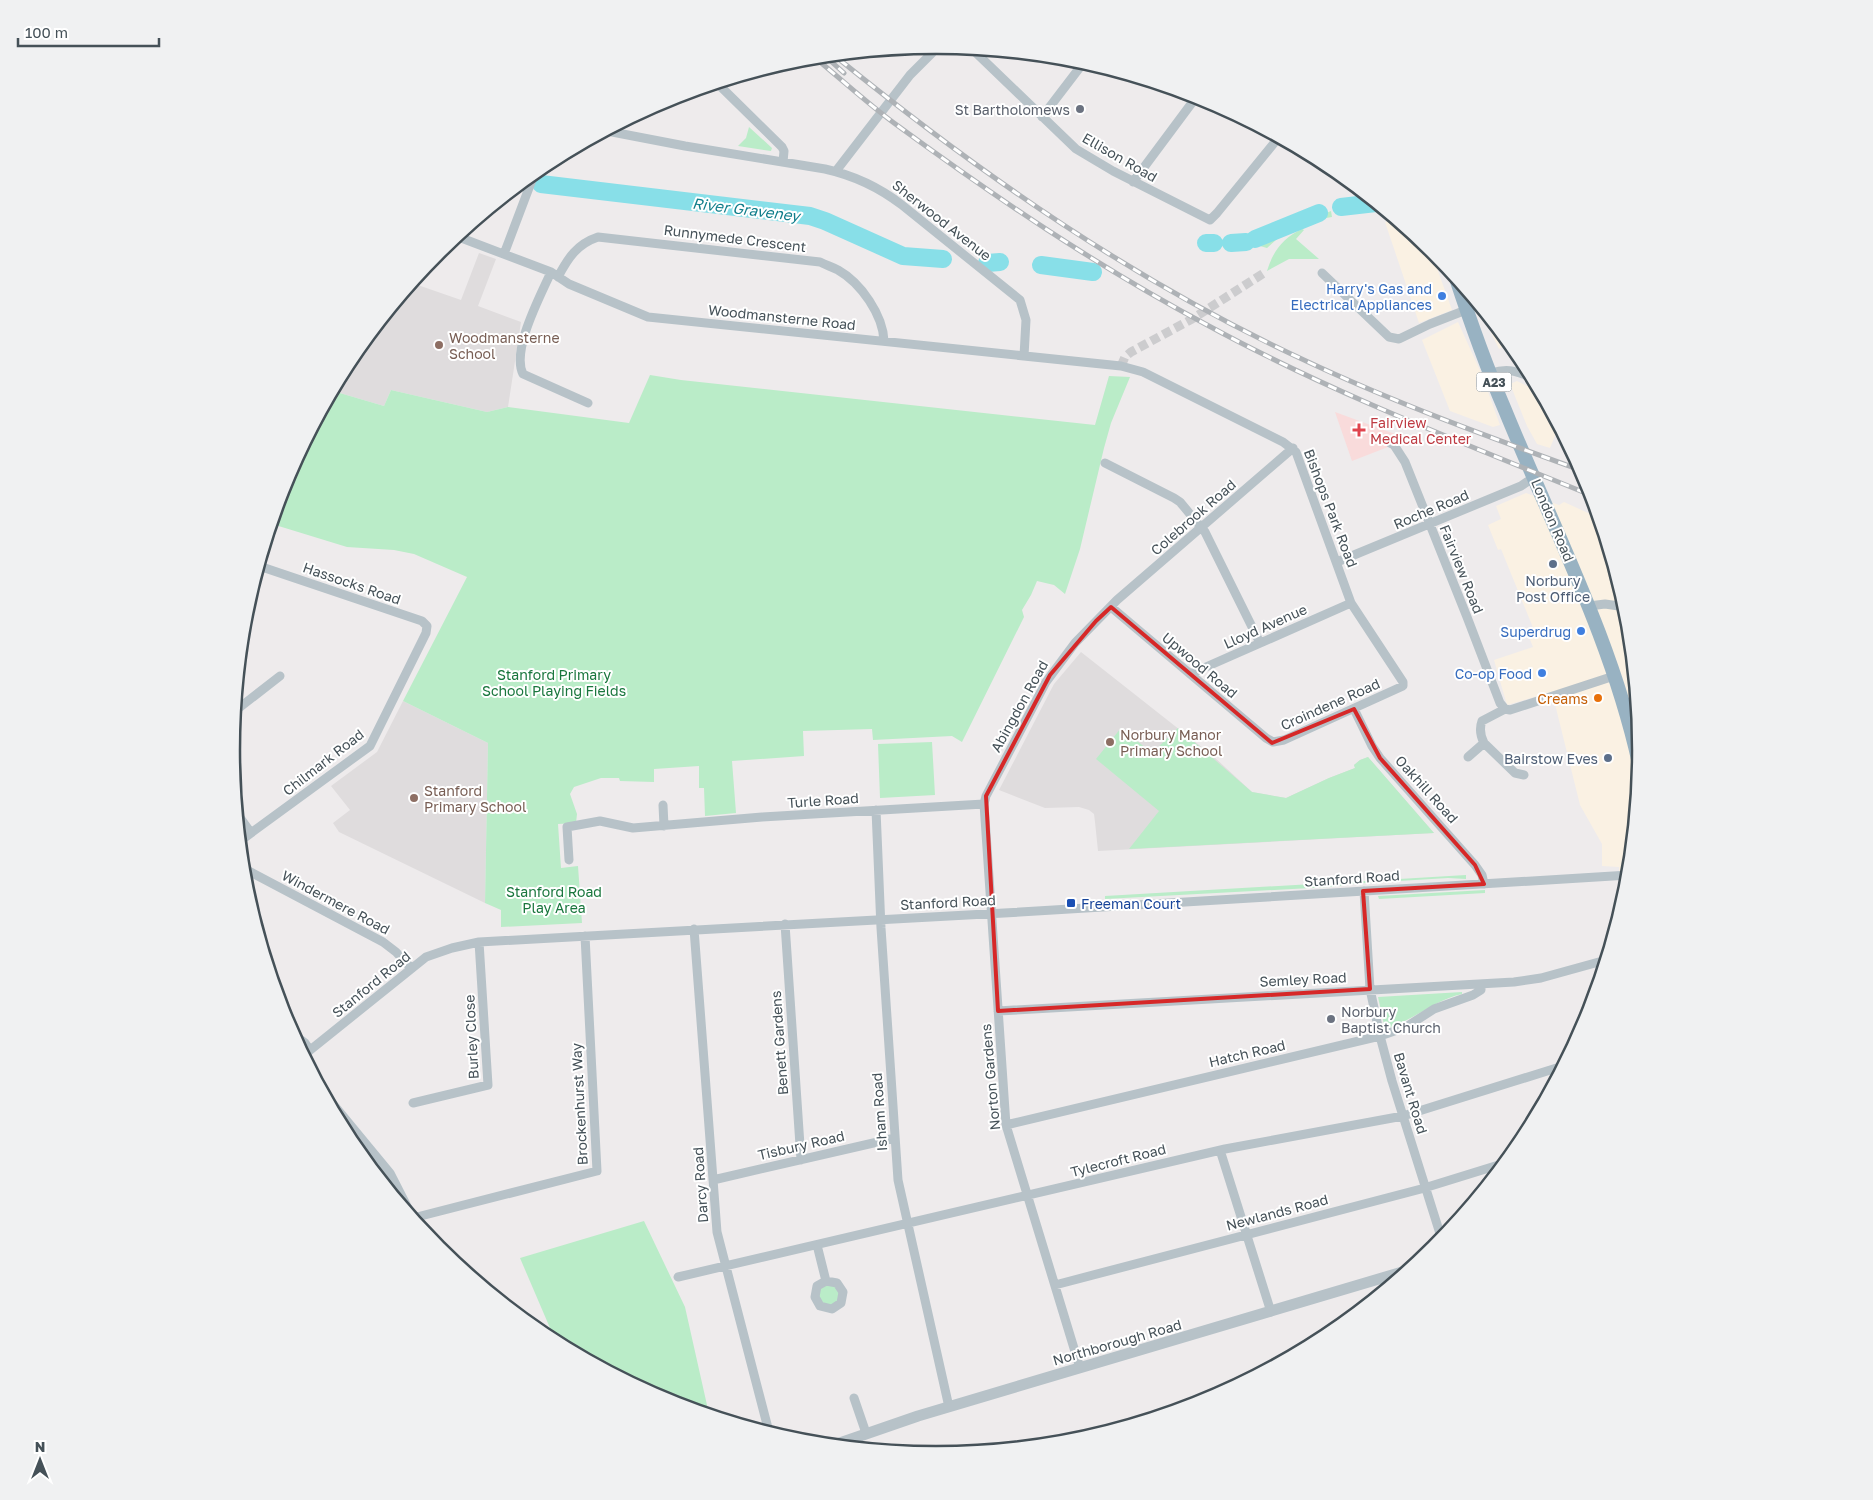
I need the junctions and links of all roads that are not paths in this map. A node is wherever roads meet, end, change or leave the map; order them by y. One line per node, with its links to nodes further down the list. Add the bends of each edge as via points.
1 (931, 54): 10 (street, via 896,91)
2 (978, 55): 6 (street, Ellison Road)
3 (1079, 69): 6 (street)
4 (722, 88): 9 (street, via 782,147)
5 (1192, 103): 11 (street)
6 (1042, 117): 11 (street, Ellison Road, via 1083,154)
7 (617, 132): 9 (street, Sherwood Avenue)
8 (1274, 142): 11 (street, Ellison Road, via 1210,220)
9 (783, 162): 10 (street, Sherwood Avenue)
10 (836, 171): 20 (street, Sherwood Avenue, via 891,196 1020,300 1026,320)
11 (1133, 182)
12 (530, 186): 14 (street)
13 (464, 239): 14 (street, Woodmansterne Road)
14 (504, 254): 16 (street, Woodmansterne Road)
15 (1322, 273): 18 (street, via 1393,339)
16 (555, 274): 19 (street, Woodmansterne Road, via 569,284 648,317); 19 (street, Runnymede Crescent, via 580,245 598,237 820,262 839,271 869,300 881,324); 24 (street, Runnymede Crescent, via 529,323 520,367 523,374)
17 (1460, 291): 18 (highway, London Road / A23)
18 (1466, 310): 22 (highway, London Road / A23)
19 (884, 341): 20 (street, Woodmansterne Road)
20 (1024, 356): 21 (street, Woodmansterne Road)
21 (1121, 366): 26 (street, Bishops Park Road, via 1143,372)
22 (1491, 373): 23 (street, via 1514,370); 28 (highway, London Road / A23)
23 (1521, 373)
24 (588, 403)
25 (1390, 443): 29 (street, Fairview Road, via 1394,444 1404,462)
26 (1293, 448): 30 (street, Colebrook Road); 31 (street, Bishops Park Road, via 1300,459)
27 (1105, 463): 30 (street, via 1180,502)
28 (1534, 477): 29 (street, Roche Road); 35 (highway, London Road / A23)
29 (1429, 524): 31 (street, Roche Road); 45 (street, Fairview Road)
30 (1202, 528): 36 (street, Colebrook Road); 38 (street)
31 (1337, 562): 33 (street, Bishops Park Road)
32 (265, 568): 37 (street, Hassocks Road, via 422,621 427,626)
33 (1352, 603): 38 (street, Lloyd Avenue); 42 (street, Bishops Park Road, via 1403,682)
34 (1617, 605): 35 (street)
35 (1589, 606): 41 (highway, London Road / A23)
36 (1111, 607): 39 (street, Upwood Road); 51 (street, Abingdon Road, via 1075,643 1050,675)
37 (426, 633): 56 (street, Chilmark Road, via 370,746)
38 (1260, 643): 39 (street, Lloyd Avenue)
39 (1190, 674): 46 (street, Upwood Road)
40 (280, 676): 43 (street)
41 (1614, 676): 45 (street); 47 (highway, London Road / A23)
42 (1397, 690): 44 (street, Croindene Road)
43 (242, 706)
44 (1354, 709): 46 (street, Croindene Road); 61 (street, Oakhill Road, via 1380,758 1475,865)
45 (1505, 709): 48 (street, via 1482,720 1479,728)
46 (1273, 742)
47 (1633, 742)
48 (1484, 743): 49 (street); 50 (street, via 1514,773)
49 (1468, 757)
50 (1524, 775)
51 (984, 804): 53 (street, Turle Road); 63 (street, Norton Gardens)
52 (662, 805): 55 (street)
53 (876, 810): 55 (street, Turle Road); 64 (street, Isham Road)
54 (244, 824): 56 (street)
55 (664, 826): 58 (street, Turle Road, via 629,828 600,821 567,827)
56 (251, 833): 57 (street, Chilmark Road)
57 (246, 837)
58 (569, 860)
59 (252, 873): 70 (street, Windermere Road, via 383,942)
60 (1621, 876): 61 (street, Stanford Road)
61 (1484, 884): 62 (street, Stanford Road)
62 (1364, 891): 63 (street, Stanford Road); 72 (street, Bavant Road)
63 (992, 913): 64 (street, Stanford Road); 73 (street, Norton Gardens)
64 (880, 919): 65 (street, Stanford Road); 81 (street, Isham Road)
65 (785, 924): 66 (street, Stanford Road); 83 (street, Benett Gardens)
66 (694, 929): 67 (street, Stanford Road); 85 (street, Darcy Road)
67 (585, 936): 68 (street, Stanford Road); 89 (street, Brockenhurst Way, via 597,1171)
68 (479, 942): 70 (street, Stanford Road, via 436,953); 77 (street, Burley Close, via 488,1086)
69 (1600, 962): 71 (street, Semley Road, via 1532,980)
70 (411, 968): 75 (street, Stanford Road)
71 (1481, 984): 72 (street, Semley Road); 74 (street, Hatch Road, via 1481,990 1473,996 1439,1007 1406,1027)
72 (1370, 989): 73 (street, Semley Road); 74 (street, Bavant Road)
73 (998, 1011): 79 (street, Norton Gardens)
74 (1380, 1036): 78 (street, Bavant Road); 79 (street, Hatch Road)
75 (309, 1051)
76 (1554, 1070): 78 (street, Tylecroft Road)
77 (413, 1103)
78 (1403, 1116): 82 (street, Tylecroft Road); 86 (street, Bavant Road)
79 (1006, 1125): 88 (street, Norton Gardens)
80 (352, 1128): 87 (street, via 390,1174)
81 (895, 1138): 83 (street, Tisbury Road); 90 (street, Isham Road, via 898,1180)
82 (1220, 1150): 88 (street, Tylecroft Road); 92 (street)
83 (801, 1160): 85 (street, Tisbury Road)
84 (1495, 1166): 86 (street, Newlands Road)
85 (713, 1180): 94 (street, Darcy Road, via 716,1224)
86 (1425, 1187): 91 (street, Bavant Road); 92 (street, Newlands Road)
87 (400, 1194)
88 (1027, 1196): 90 (street, Tylecroft Road); 98 (street, Norton Gardens)
89 (420, 1216)
90 (907, 1224): 93 (street, Tylecroft Road); 102 (street, Isham Road)
91 (1439, 1231)
92 (1247, 1234): 98 (street, Newlands Road); 99 (street)
93 (817, 1245): 94 (street, Tylecroft Road); 97 (street)
94 (725, 1266): 96 (street, Tylecroft Road); 103 (street, Darcy Road)
95 (1394, 1275): 99 (street, Northborough Road)
96 (678, 1277)
97 (826, 1281)
98 (1055, 1285): 100 (street, Norton Gardens)
99 (1271, 1312): 100 (street, Northborough Road)
100 (1080, 1368): 102 (street, Northborough Road)
101 (854, 1398): 104 (street)
102 (949, 1407): 104 (street, Northborough Road)
103 (767, 1426)
104 (866, 1433): 105 (street, Northborough Road)
105 (847, 1440)

